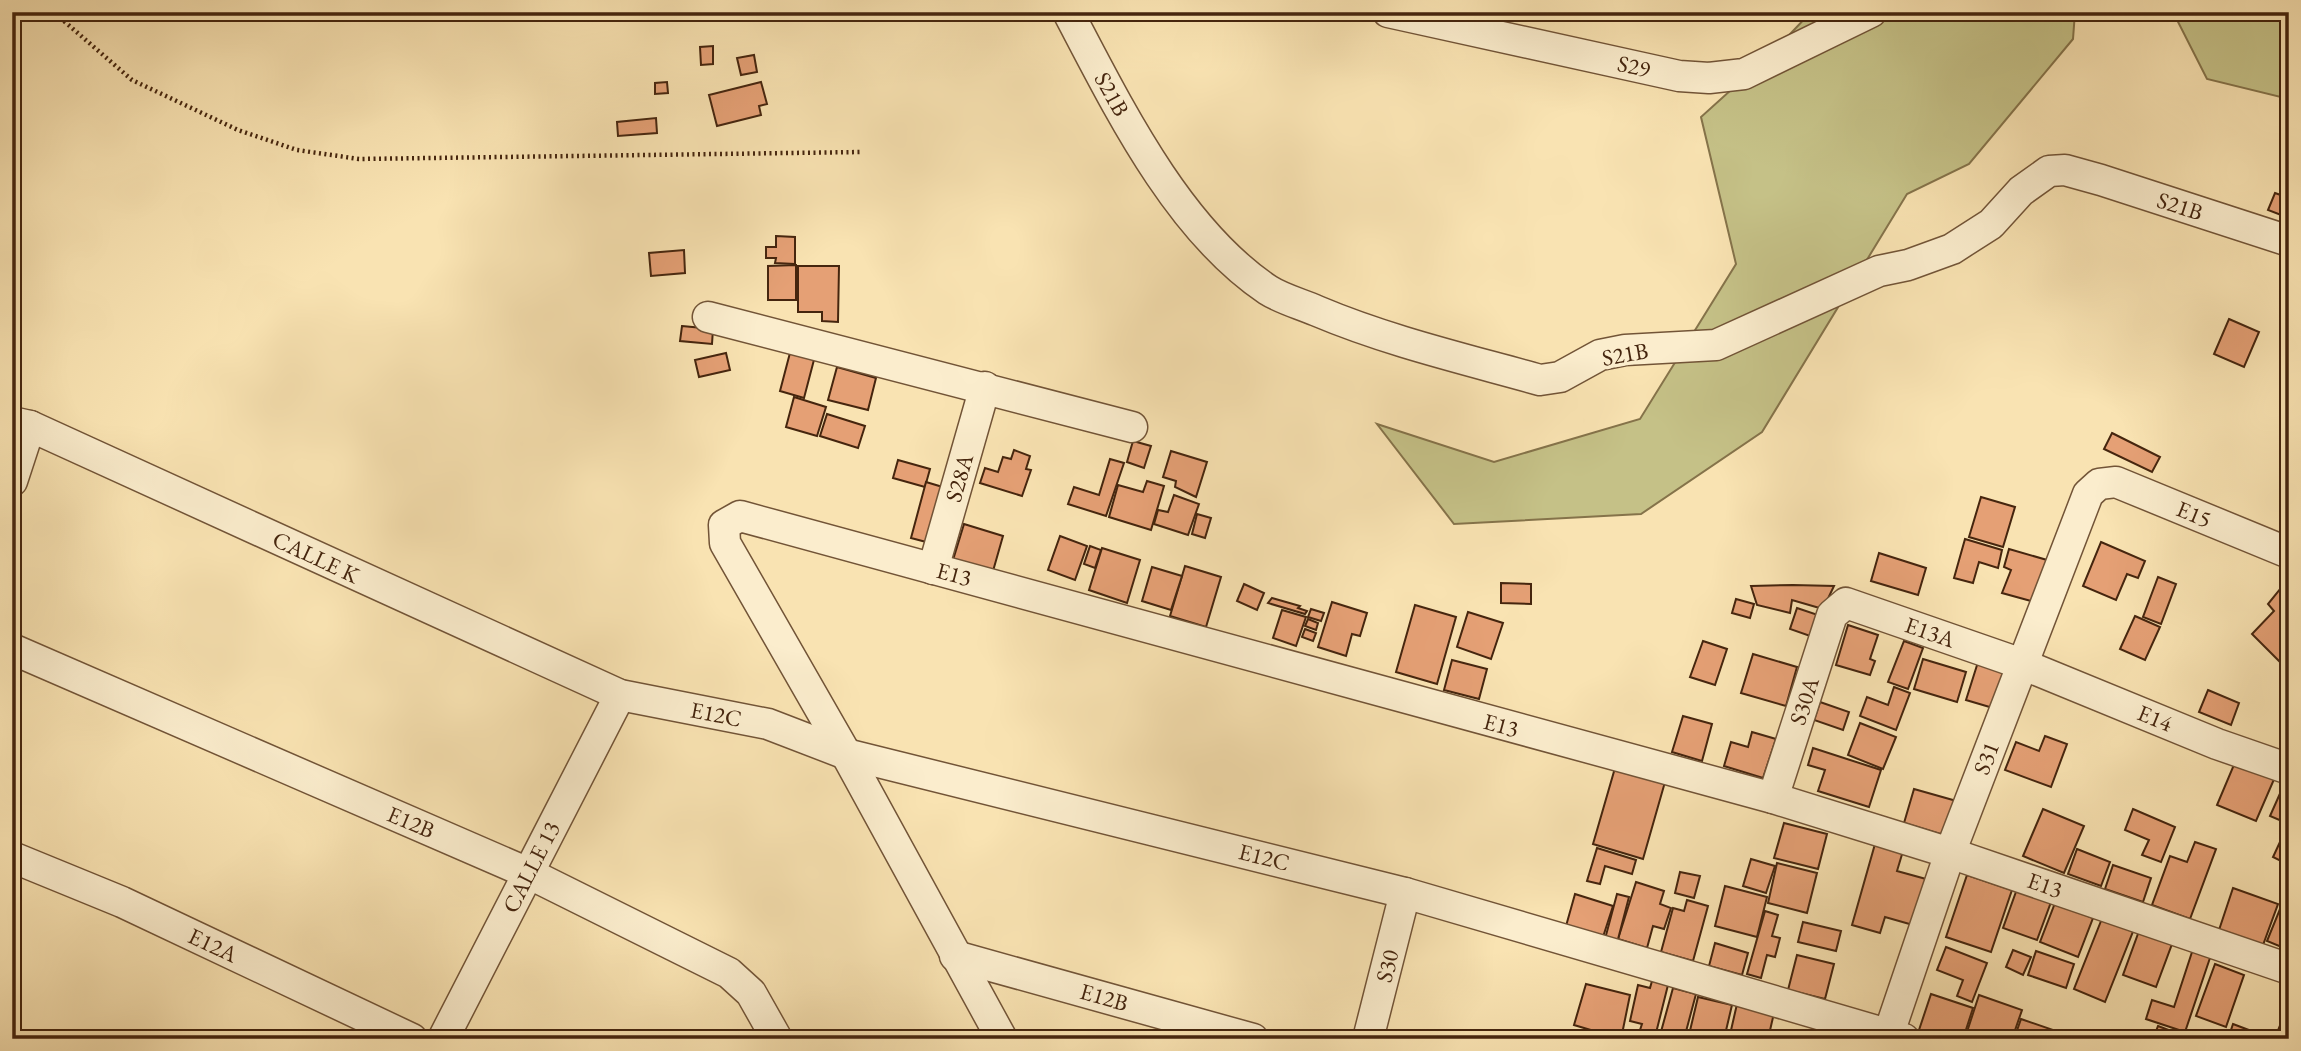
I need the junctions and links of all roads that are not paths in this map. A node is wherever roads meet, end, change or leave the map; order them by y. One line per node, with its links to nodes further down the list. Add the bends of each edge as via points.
1 (1068, 12): 4 (street, S21B, via 1121,111 1192,219 1239,267 1270,291 1349,325 1540,380 1560,377 1600,355 1625,350 1716,345 1879,271 1952,249 1991,224 2021,191 2049,171 2065,170 2101,180)
2 (1388, 12): 3 (street, S29, via 1679,76 1709,78 1744,74)
3 (1871, 12)
4 (2289, 242)
5 (708, 317): 6 (street)
6 (985, 387): 8 (street); 12 (street, S28A)
7 (21, 424): 9 (street); 16 (street, CALLE K)
8 (1132, 427)
9 (12, 481)
10 (2099, 484): 11 (street, E15, via 2116,482); 15 (street, S31, via 2088,494)
11 (2289, 553)
12 (933, 569): 17 (street, E13, via 740,516 724,525 724,543); 19 (street, E13)
13 (1839, 607): 15 (street, E13A, via 1846,603); 19 (street, S30A, via 1832,615)
14 (12, 649): 22 (street, E12B)
15 (2022, 664): 18 (street, E14); 20 (street, S31)
16 (620, 695): 17 (street, E12C, via 768,724); 22 (street, CALLE 13)
17 (846, 754): 23 (street, E12C); 24 (street)
18 (2289, 769)
19 (1773, 798): 20 (street, E13)
20 (1950, 853): 25 (street, E13); 26 (street, S31)
21 (12, 856): 27 (street, E12A, via 122,902)
22 (528, 873): 28 (street, CALLE 13); 29 (street, E12B, via 729,973 751,993)
23 (1405, 893): 26 (street, E12C); 32 (street, S30)
24 (955, 956): 30 (street); 31 (street, E12B)
25 (2289, 969)
26 (1893, 1037)
27 (412, 1039)
28 (443, 1039)
29 (777, 1039)
30 (1002, 1039)
31 (1253, 1039)
32 (1368, 1039)

